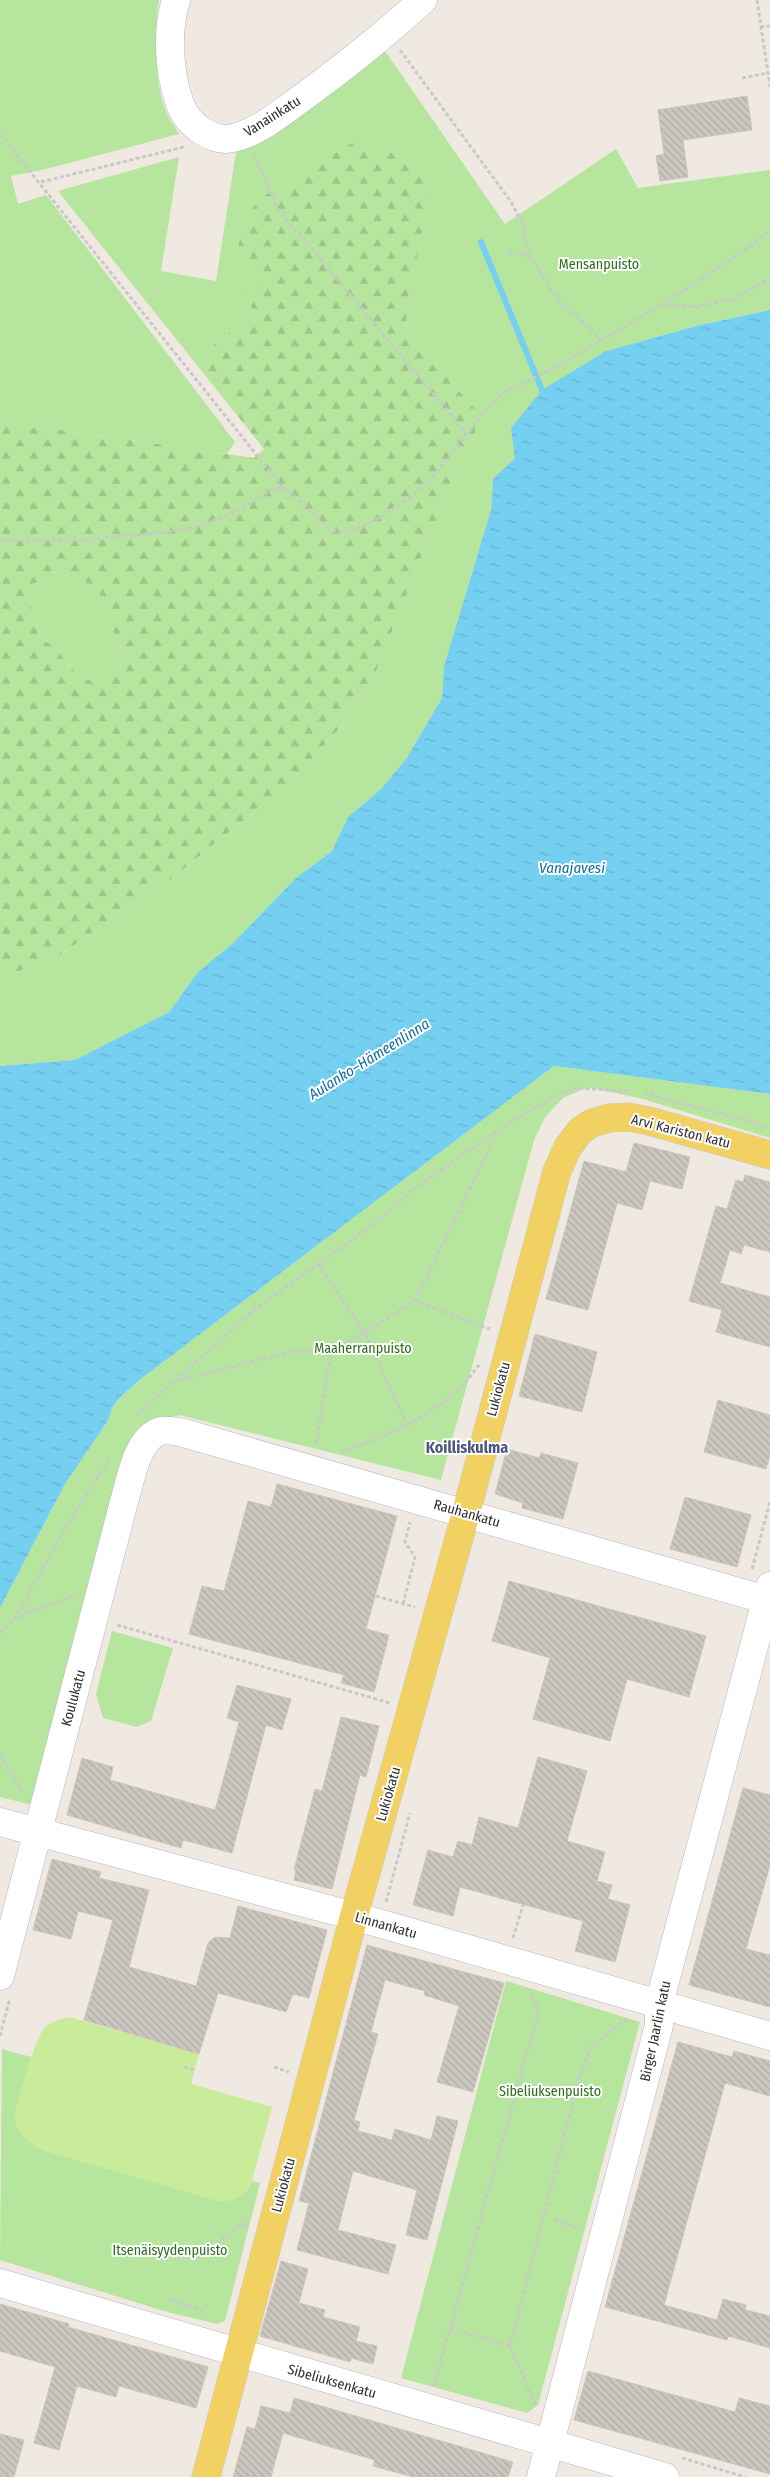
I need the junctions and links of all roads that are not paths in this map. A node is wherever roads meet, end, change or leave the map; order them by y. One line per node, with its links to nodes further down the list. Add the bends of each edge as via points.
1 (176, 0): 2 (street, Vanainkatu, via 170,50 174,85 182,110 197,128 216,139 245,134 278,115 354,60)
2 (423, 0)
3 (592, 1123): 4 (main road, Arvi Kariston katu, via 609,1118 635,1118); 6 (main road, Lukiokatu, via 580,1131 568,1147 557,1171)
4 (770, 1155)
5 (162, 1431): 6 (street, Rauhankatu, via 180,1432 312,1464); 9 (street, Koulukatu, via 148,1439 138,1455)
6 (466, 1513): 7 (street, Rauhankatu); 10 (main road, Lukiokatu)
7 (769, 1596): 12 (street, Birger Jaarlin katu)
8 (0, 1822): 9 (street, Linnankatu)
9 (38, 1833): 10 (street, Linnankatu); 11 (street, Koulukatu)
10 (357, 1906): 12 (street, Linnankatu); 15 (main road, Lukiokatu)
11 (0, 1976)
12 (659, 2004): 13 (street, Linnankatu); 16 (street, Birger Jaarlin katu, via 659,2025)
13 (770, 2036)
14 (0, 2283): 15 (street, Sibeliuksenkatu)
15 (239, 2354): 16 (street, Sibeliuksenkatu); 17 (main road, Lukiokatu)
16 (550, 2444): 18 (street, Birger Jaarlin katu); 19 (street, Sibeliuksenkatu)
17 (206, 2477)
18 (541, 2477)
19 (665, 2477)

